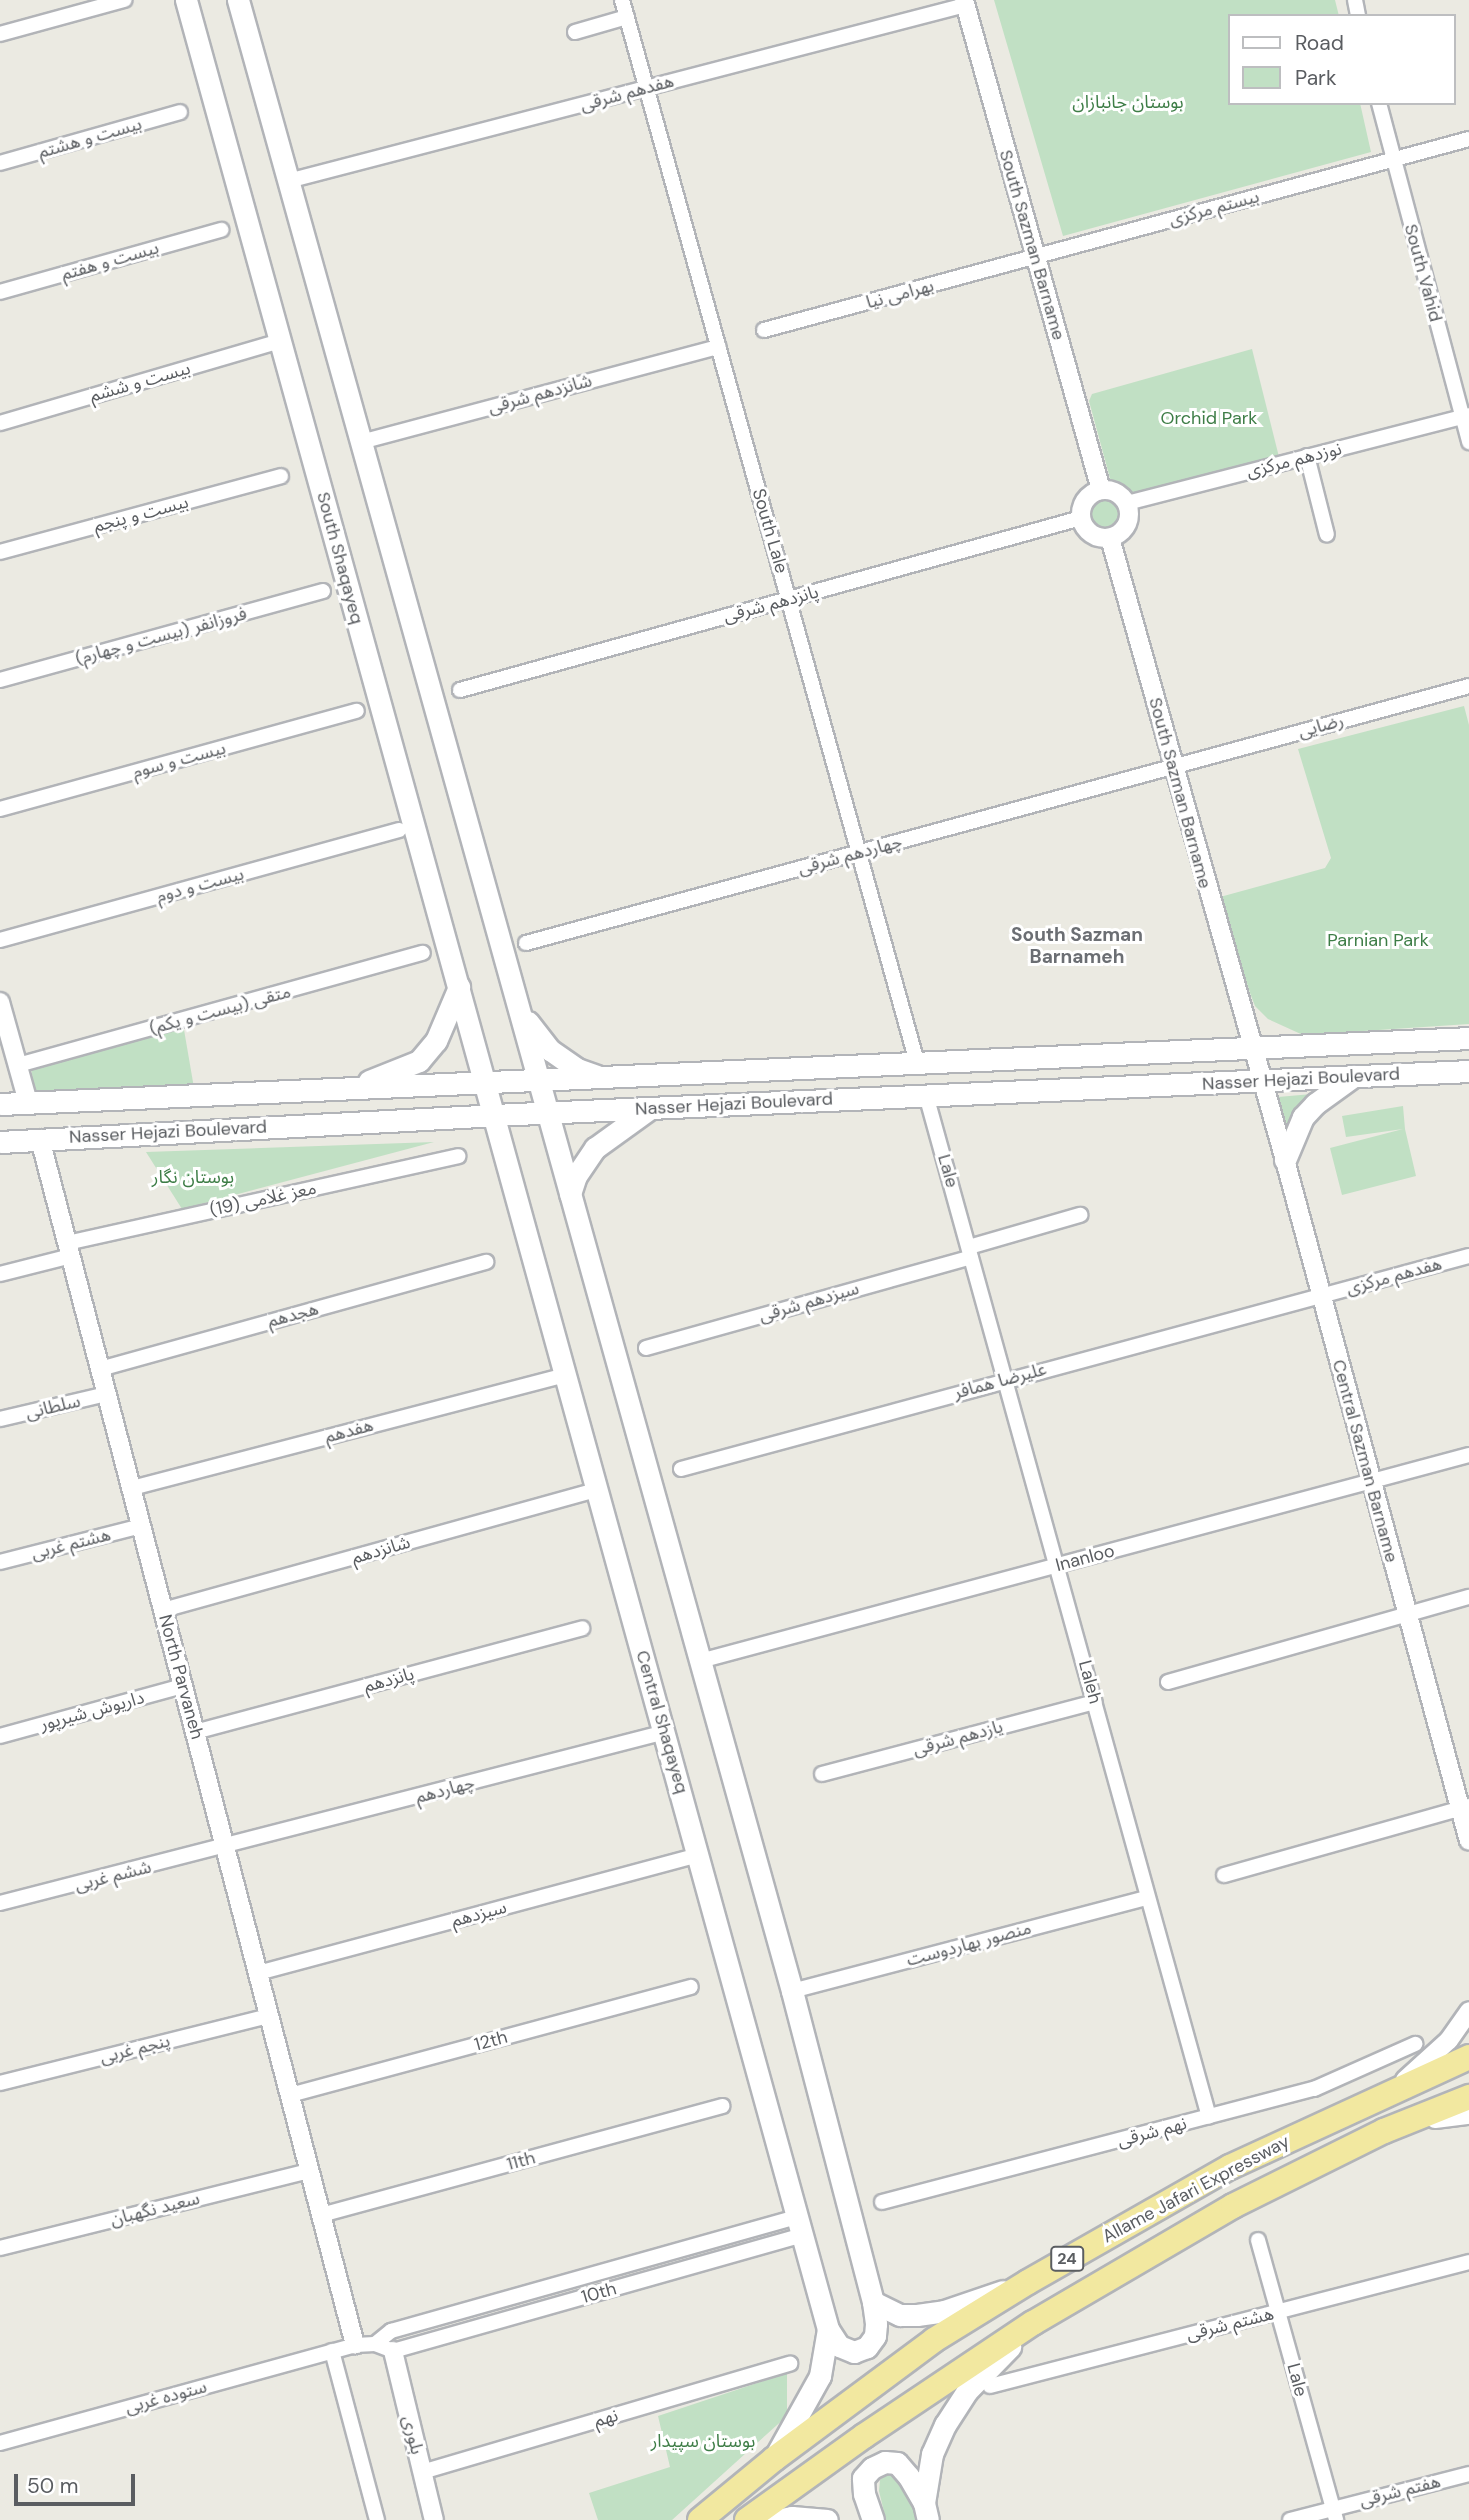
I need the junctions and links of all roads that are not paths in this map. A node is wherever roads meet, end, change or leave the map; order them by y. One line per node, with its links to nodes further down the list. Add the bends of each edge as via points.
1 (124, 0): 8 (street)
2 (186, 0): 20 (main road, South Shaqayeq)
3 (238, 0): 15 (main road)
4 (622, 0): 6 (street, South Lale)
5 (965, 3): 9 (street, هفدهم شرقی); 17 (street, South Sazman Barname)
6 (627, 18): 7 (street); 9 (street, South Lale)
7 (575, 32)
8 (0, 34)
9 (646, 88): 15 (street, هفدهم شرقی); 21 (street, South Lale)
10 (1379, 105): 13 (street, South Vahid)
11 (180, 113): 14 (street, بیست و هشتم)
12 (1469, 139): 13 (street, بیستم مرکزی)
13 (1392, 160): 17 (street, بیستم مرکزی); 22 (street, South Vahid)
14 (0, 163)
15 (288, 181): 24 (main road)
16 (221, 230): 18 (street, بیست و هفتم)
17 (1036, 257): 19 (street, بهرامی نیا); 28 (street, South Sazman Barname)
18 (0, 292)
19 (764, 330)
20 (280, 341): 23 (street, بیست و ششم); 47 (main road, South Shaqayeq)
21 (719, 347): 24 (street, شانزدهم شرقی); 35 (street, South Lale)
22 (1466, 416): 25 (street, South Vahid); 26 (street, نوزدهم مرکزی)
23 (0, 422)
24 (360, 442): 49 (main road)
25 (1469, 442)
26 (1307, 456): 29 (street, نوزدهم مرکزی); 31 (street)
27 (281, 476): 33 (street, بیست و پنجم)
28 (1101, 490): 29 (street, via 1116,492); 30 (street, via 1088,497)
29 (1127, 503): 32 (street, via 1127,524)
30 (1081, 518): 32 (street, via 1095,536); 35 (street, پانزدهم شرقی)
31 (1327, 534)
32 (1110, 538): 40 (street, South Sazman Barname)
33 (0, 552)
34 (323, 591): 36 (street, فروزانفر (بیست و چهارم))
35 (789, 599): 38 (street, پانزدهم شرقی); 43 (street, South Lale)
36 (0, 680)
37 (1469, 686): 40 (street, رضایی)
38 (460, 690)
39 (358, 711): 41 (street, بیست و سوم)
40 (1173, 767): 43 (street, چهاردهم شرقی); 51 (street, South Sazman Barname)
41 (0, 809)
42 (400, 830): 44 (street, بیست و دوم)
43 (859, 852): 45 (street, چهاردهم شرقی); 52 (street, South Lale)
44 (0, 940)
45 (526, 943)
46 (423, 953): 53 (street, متقی (بیست و یکم))
47 (459, 987): 59 (main road, South Shaqayeq); 60 (main road, via 436,1041 419,1061)
48 (0, 1002): 53 (street)
49 (518, 1006): 55 (main road, via 550,1050 577,1069); 57 (main road)
50 (1469, 1038): 51 (main road, Nasser Hejazi Boulevard)
51 (1251, 1048): 52 (main road, Nasser Hejazi Boulevard); 58 (street, South Sazman Barname)
52 (917, 1062): 55 (main road, Nasser Hejazi Boulevard)
53 (18, 1066): 62 (street)
54 (1469, 1071): 56 (main road, Nasser Hejazi Boulevard)
55 (602, 1078): 57 (main road, Nasser Hejazi Boulevard)
56 (1351, 1078): 58 (main road, Nasser Hejazi Boulevard); 70 (main road, via 1303,1117)
57 (539, 1081): 59 (main road, Nasser Hejazi Boulevard); 65 (main road)
58 (1260, 1081): 61 (main road, Nasser Hejazi Boulevard); 70 (street, Central Sazman Barname)
59 (486, 1083): 60 (main road, Nasser Hejazi Boulevard); 66 (main road, South Shaqayeq)
60 (354, 1087): 62 (main road, Nasser Hejazi Boulevard)
61 (926, 1095): 64 (main road, Nasser Hejazi Boulevard); 74 (street, Lale)
62 (28, 1102): 63 (main road, Nasser Hejazi Boulevard)
63 (0, 1104)
64 (651, 1108): 65 (main road, Nasser Hejazi Boulevard); 71 (main road, via 595,1148)
65 (548, 1114): 66 (main road, Nasser Hejazi Boulevard); 71 (main road)
66 (494, 1115): 67 (main road, Nasser Hejazi Boulevard); 81 (main road, Central Shaqayeq)
67 (40, 1139): 68 (main road, Nasser Hejazi Boulevard); 73 (street, North Parvaneh)
68 (0, 1142)
69 (458, 1156): 73 (street, معز غلامی (19))
70 (1284, 1160): 78 (street, Central Sazman Barname)
71 (570, 1194): 97 (main road)
72 (1080, 1215): 74 (street, سیزدهم شرقی)
73 (69, 1250): 77 (street, معز غلامی (19)); 80 (street, North Parvaneh)
74 (970, 1252): 79 (street, سیزدهم شرقی); 82 (street, Laleh)
75 (1469, 1256): 78 (street, هفدهم مرکزی)
76 (486, 1262): 80 (street, هجدهم)
77 (0, 1274)
78 (1319, 1296): 82 (street, علیرضا همافر); 87 (street, Central Sazman Barname)
79 (646, 1348)
80 (100, 1369): 83 (street, North Parvaneh)
81 (566, 1375): 88 (street, هفدهم); 89 (main road, Central Shaqayeq)
82 (1006, 1379): 86 (street, علیرضا همافر); 92 (street, Laleh)
83 (107, 1394): 84 (street, سلطانی); 88 (street, North Parvaneh)
84 (0, 1419)
85 (1469, 1455): 87 (street, Inanloo)
86 (681, 1469)
87 (1371, 1482): 92 (street, Inanloo); 95 (street, Central Sazman Barname)
88 (132, 1488): 90 (street, North Parvaneh)
89 (598, 1489): 94 (street, شانزدهم); 102 (main road, Central Shaqayeq)
90 (141, 1526): 91 (street, هشتم غربی); 94 (street, North Parvaneh)
91 (0, 1562)
92 (1057, 1566): 97 (street, Inanloo); 100 (street, Laleh)
93 (1469, 1597): 95 (street)
94 (163, 1610): 99 (street, North Parvaneh)
95 (1406, 1614): 98 (street); 105 (street, Central Sazman Barname)
96 (582, 1628): 101 (street, پانزدهم)
97 (700, 1661): 114 (main road)
98 (1168, 1682)
99 (183, 1686): 101 (street, North Parvaneh); 103 (street, داریوش شیرپور)
100 (1095, 1702): 104 (street, یازدهم شرقی); 110 (street, Laleh)
101 (195, 1732): 107 (street, North Parvaneh)
102 (665, 1732): 107 (street, چهاردهم); 108 (main road, Central Shaqayeq)
103 (0, 1736)
104 (821, 1774)
105 (1464, 1807): 106 (street, Central Sazman Barname); 109 (street)
106 (1469, 1841)
107 (225, 1848): 111 (street, ششم غربی); 112 (street, North Parvaneh)
108 (699, 1855): 112 (street, سیزدهم); 130 (main road, Central Shaqayeq)
109 (1224, 1875)
110 (1146, 1898): 114 (street, منصور بهاردوست); 125 (street, Laleh)
111 (0, 1903)
112 (258, 1973): 116 (street, North Parvaneh)
113 (691, 1987): 121 (street, 12th)
114 (792, 1991): 135 (main road)
115 (1469, 2011): 120 (street, via 1449,2040)
116 (269, 2016): 119 (street, پنجم غربی); 121 (street, North Parvaneh)
117 (1415, 2044): 125 (street, نهم شرقی, via 1314,2089)
118 (1469, 2057): 120 (highway, Allame Jafari Expressway / 24)
119 (0, 2083)
120 (1389, 2092): 134 (highway, Allame Jafari Expressway / 24, via 1230,2167)
121 (290, 2095): 127 (street, North Parvaneh)
122 (1469, 2097): 126 (highway, Allame Jafari Expressway / 24)
123 (722, 2106): 129 (street, 11th)
124 (1469, 2115): 126 (street)
125 (1209, 2117): 128 (street, نهم شرقی)
126 (1384, 2132): 137 (highway, Allame Jafari Expressway / 24, via 1233,2206)
127 (309, 2171): 129 (street, North Parvaneh); 132 (street, سعید نگهبان)
128 (882, 2202)
129 (321, 2215): 140 (street)
130 (802, 2226): 138 (main road, Central Shaqayeq); 139 (street, 10th, via 391,2331); 142 (street, 10th)
131 (1258, 2240): 136 (street, Lale)
132 (0, 2248)
133 (1469, 2262): 136 (street, هشتم شرقی)
134 (1028, 2282): 135 (main road, via 944,2311 917,2315 900,2315); 146 (highway, Allame Jafari Expressway / 24, via 934,2340)
135 (873, 2302): 138 (main road, via 875,2336 867,2347 854,2352 839,2346)
136 (1278, 2312): 144 (street, هشتم شرقی); 150 (street, Lale)
137 (1032, 2323): 149 (main road, via 967,2391 946,2425 932,2454); 154 (highway, Allame Jafari Expressway / 24)
138 (828, 2329): 146 (main road, via 820,2376)
139 (375, 2344): 140 (street, ستوده غربی); 142 (street)
140 (355, 2345): 141 (street, ستوده غربی)
141 (332, 2351): 145 (street, ستوده غربی); 151 (street)
142 (393, 2351): 147 (street, بلوری)
143 (790, 2364): 147 (street, نهم)
144 (990, 2386)
145 (0, 2443)
146 (774, 2459): 153 (highway, Allame Jafari Expressway / 24)
147 (422, 2472): 152 (street, بلوری)
148 (1469, 2474): 150 (street, هفتم شرقی)
149 (926, 2512): 157 (main road, via 903,2470 897,2463 885,2462 863,2478)
150 (1334, 2514): 158 (street, هفتم شرقی)
151 (377, 2520)
152 (435, 2520)
153 (701, 2520)
154 (747, 2520)
155 (776, 2520): 156 (main road)
156 (827, 2520)
157 (873, 2520)
158 (1290, 2520)

